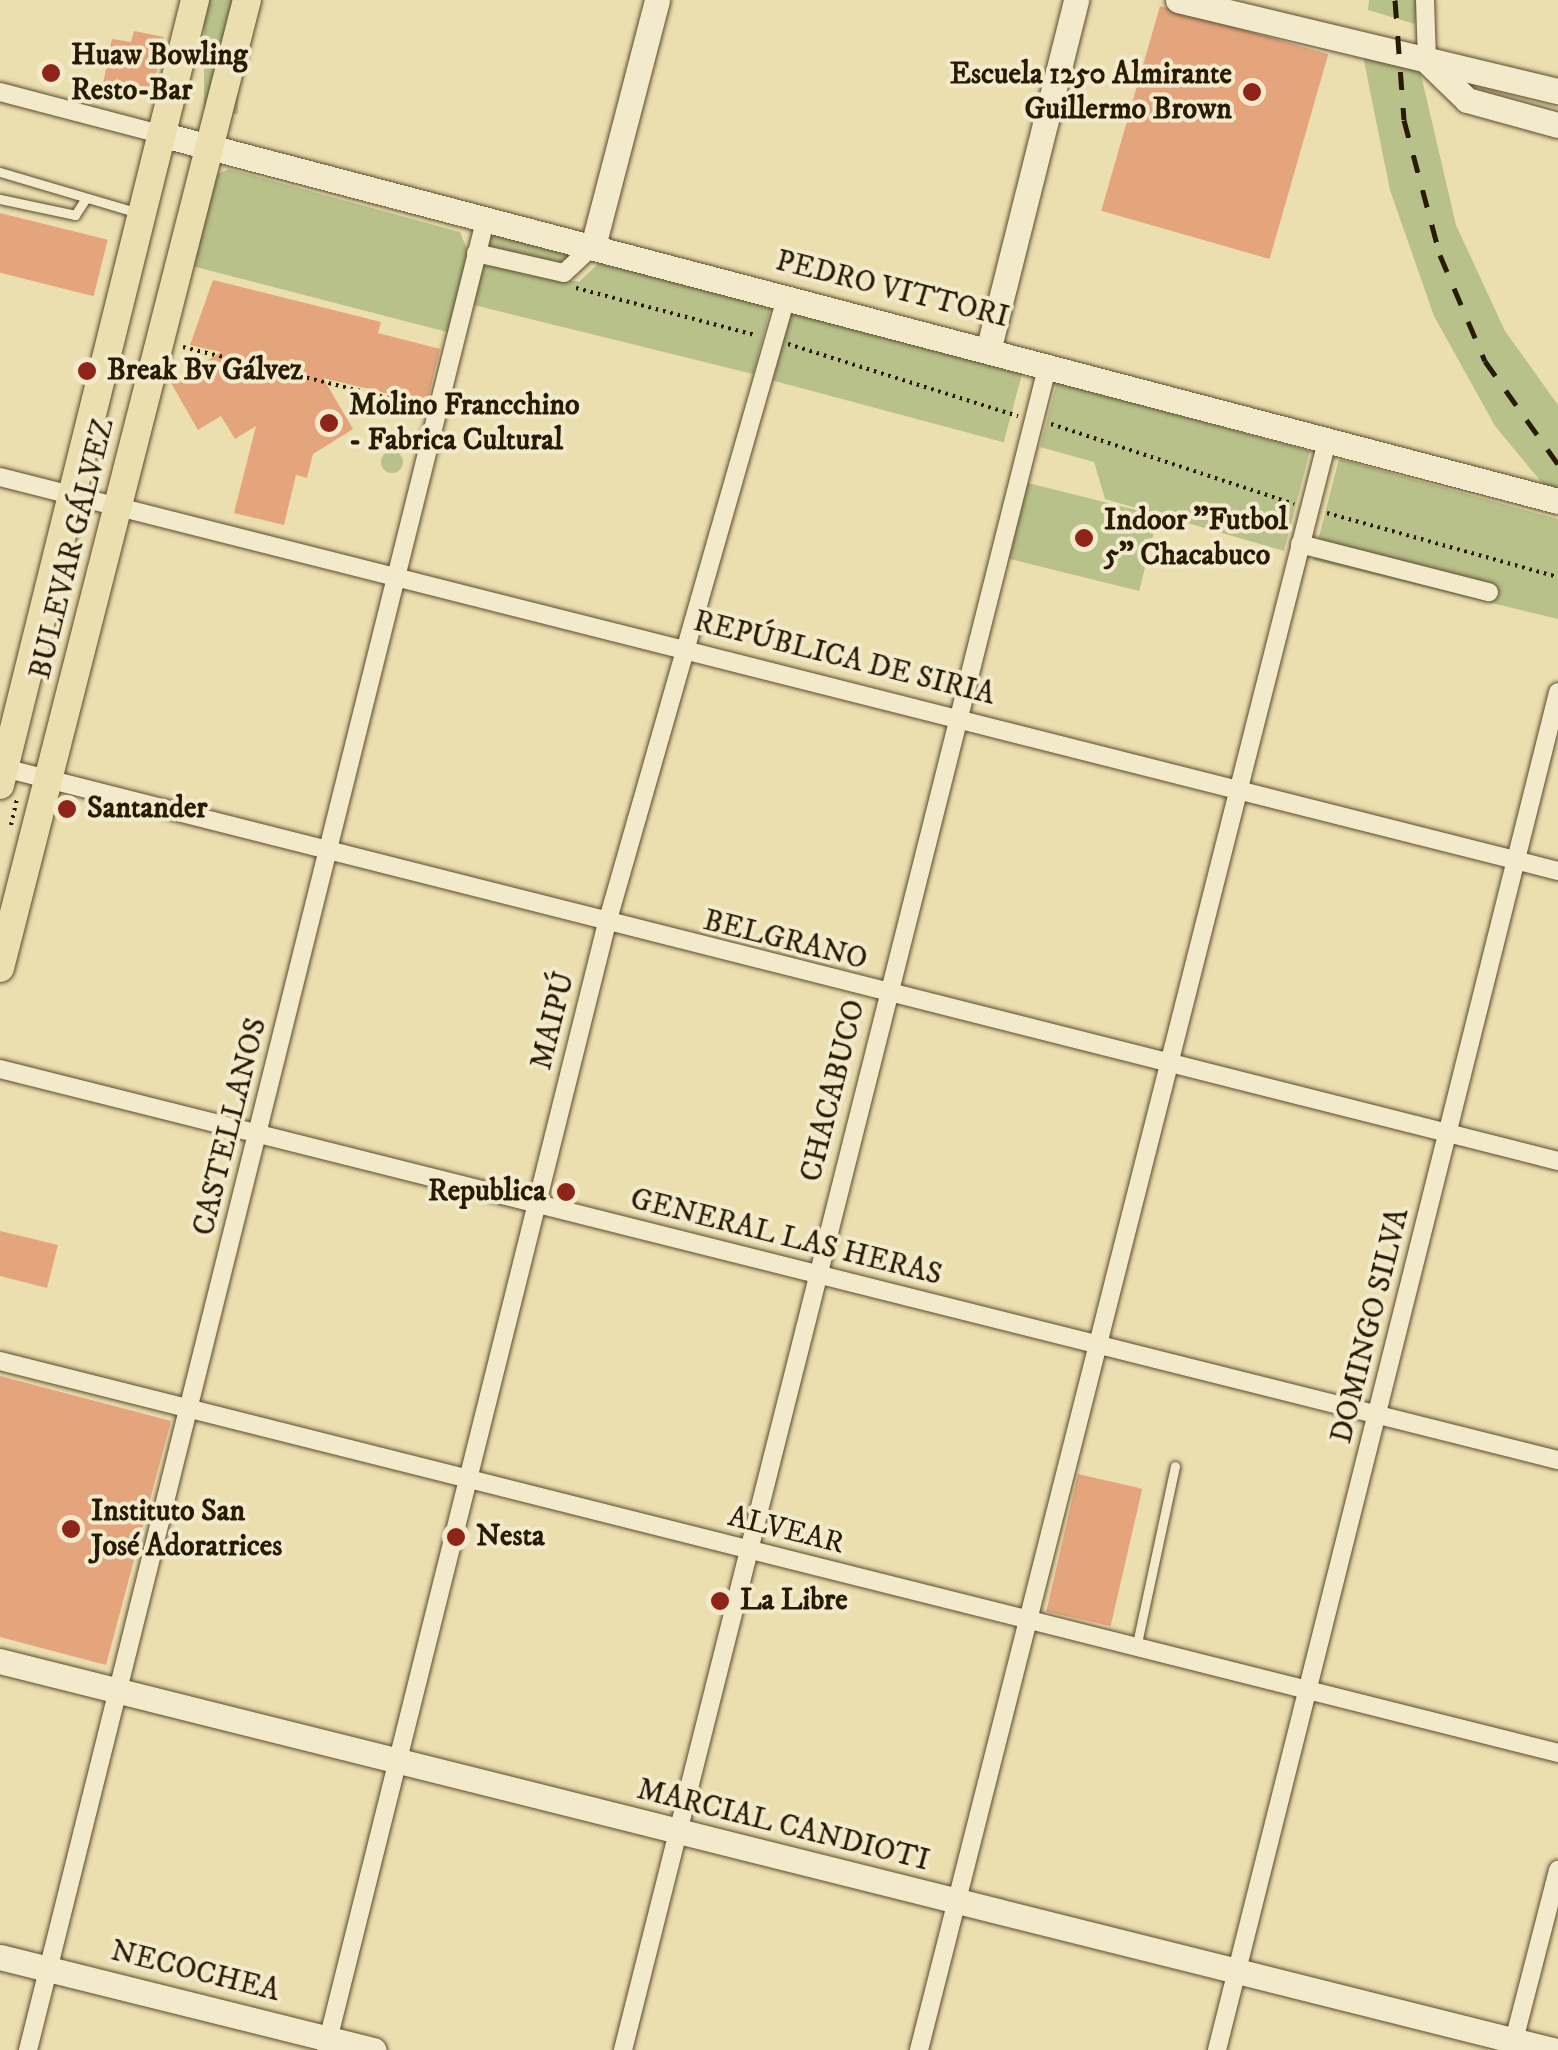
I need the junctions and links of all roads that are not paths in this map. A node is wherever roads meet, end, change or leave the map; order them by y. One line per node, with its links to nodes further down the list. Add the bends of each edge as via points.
1 (195, 0): 11 (main road, BULEVAR GÁLVEZ)
2 (247, 0): 12 (main road, BULEVAR GÁLVEZ)
3 (657, 0): 18 (main road)
4 (1076, 0): 21 (main road)
5 (1178, 0): 7 (main road)
6 (1425, 0): 7 (street)
7 (1427, 60): 8 (main road); 10 (main road, via 1468,100)
8 (1558, 91)
9 (0, 92): 11 (street)
10 (1558, 125)
11 (160, 134): 12 (main road, PEDRO VITTORI); 16 (main road, BULEVAR GÁLVEZ)
12 (209, 146): 17 (main road, PEDRO VITTORI); 27 (main road, BULEVAR GÁLVEZ)
13 (0, 172): 14 (lane)
14 (86, 198): 15 (lane, via 75,215); 16 (lane)
15 (0, 199)
16 (141, 213): 25 (main road, BULEVAR GÁLVEZ)
17 (486, 217): 18 (main road, PEDRO VITTORI); 19 (street, CASTELLANOS)
18 (593, 246): 19 (street, via 564,273); 20 (main road, PEDRO VITTORI)
19 (476, 254): 29 (street, CASTELLANOS)
20 (786, 298): 21 (main road, PEDRO VITTORI); 31 (street, MAIPÚ)
21 (989, 347): 22 (main road, PEDRO VITTORI)
22 (1048, 364): 23 (main road, PEDRO VITTORI); 33 (street, CHACABUCO)
23 (1327, 440): 26 (main road, PEDRO VITTORI); 28 (street)
24 (0, 477): 25 (street, REPÚBLICA DE SIRIA)
25 (72, 495): 27 (street, REPÚBLICA DE SIRIA); 34 (main road, BULEVAR GÁLVEZ)
26 (1558, 501)
27 (116, 505): 29 (street, REPÚBLICA DE SIRIA); 35 (main road, BULEVAR GÁLVEZ)
28 (1300, 544): 30 (street); 36 (street)
29 (398, 576): 31 (street, REPÚBLICA DE SIRIA); 37 (street, CASTELLANOS)
30 (1489, 592)
31 (682, 647): 33 (street, REPÚBLICA DE SIRIA); 40 (street, MAIPÚ)
32 (1558, 692): 38 (street, DOMINGO SILVA)
33 (958, 716): 36 (street, REPÚBLICA DE SIRIA); 42 (street, CHACABUCO)
34 (1, 774): 35 (street, BELGRANO)
35 (50, 780): 37 (street, BELGRANO); 41 (main road, BULEVAR GÁLVEZ)
36 (1236, 784): 38 (street, REPÚBLICA DE SIRIA); 43 (street)
37 (330, 855): 40 (street, BELGRANO); 45 (street, CASTELLANOS)
38 (1515, 862): 39 (street, REPÚBLICA DE SIRIA); 46 (street, DOMINGO SILVA)
39 (1558, 871)
40 (607, 923): 42 (street, BELGRANO); 48 (street, MAIPÚ)
41 (0, 968)
42 (886, 995): 43 (street, BELGRANO); 49 (street, CHACABUCO)
43 (1164, 1062): 46 (street, BELGRANO); 50 (street)
44 (0, 1069): 45 (street, GENERAL LAS HERAS)
45 (257, 1133): 48 (street, GENERAL LAS HERAS); 52 (street, CASTELLANOS)
46 (1447, 1133): 47 (street, BELGRANO); 53 (street, DOMINGO SILVA)
47 (1558, 1161)
48 (538, 1204): 49 (street, GENERAL LAS HERAS); 56 (street, MAIPÚ)
49 (817, 1274): 50 (street, GENERAL LAS HERAS); 57 (street, CHACABUCO)
50 (1094, 1344): 53 (street, GENERAL LAS HERAS); 58 (street)
51 (0, 1361): 52 (street, ALVEAR)
52 (188, 1410): 56 (street, ALVEAR); 61 (street, CASTELLANOS)
53 (1376, 1414): 54 (street, GENERAL LAS HERAS); 62 (street, DOMINGO SILVA)
54 (1558, 1460)
55 (1176, 1466): 59 (lane)
56 (470, 1479): 57 (street, ALVEAR); 64 (street, MAIPÚ)
57 (747, 1550): 58 (street, ALVEAR); 65 (street, CHACABUCO)
58 (1026, 1620): 59 (street, ALVEAR); 67 (street)
59 (1136, 1648): 62 (street, ALVEAR)
60 (0, 1661): 61 (main road, MARCIAL CANDIOTI)
61 (119, 1691): 64 (main road, MARCIAL CANDIOTI); 69 (street, CASTELLANOS)
62 (1309, 1693): 63 (street, ALVEAR); 70 (street, DOMINGO SILVA)
63 (1558, 1754)
64 (397, 1763): 65 (main road, MARCIAL CANDIOTI); 71 (street, MAIPÚ)
65 (680, 1833): 67 (main road, MARCIAL CANDIOTI); 75 (street, CHACABUCO)
66 (1558, 1870): 72 (street)
67 (956, 1903): 70 (main road, MARCIAL CANDIOTI); 76 (street)
68 (0, 1958): 69 (main road, NECOCHEA)
69 (48, 1969): 71 (main road, NECOCHEA); 73 (street, CASTELLANOS)
70 (1237, 1974): 72 (main road, MARCIAL CANDIOTI); 77 (street, DOMINGO SILVA)
71 (326, 2044): 74 (main road, NECOCHEA)
72 (1513, 2046): 78 (main road, MARCIAL CANDIOTI)
73 (28, 2050)
74 (374, 2050)
75 (623, 2050)
76 (919, 2050)
77 (1217, 2050)
78 (1552, 2050)

